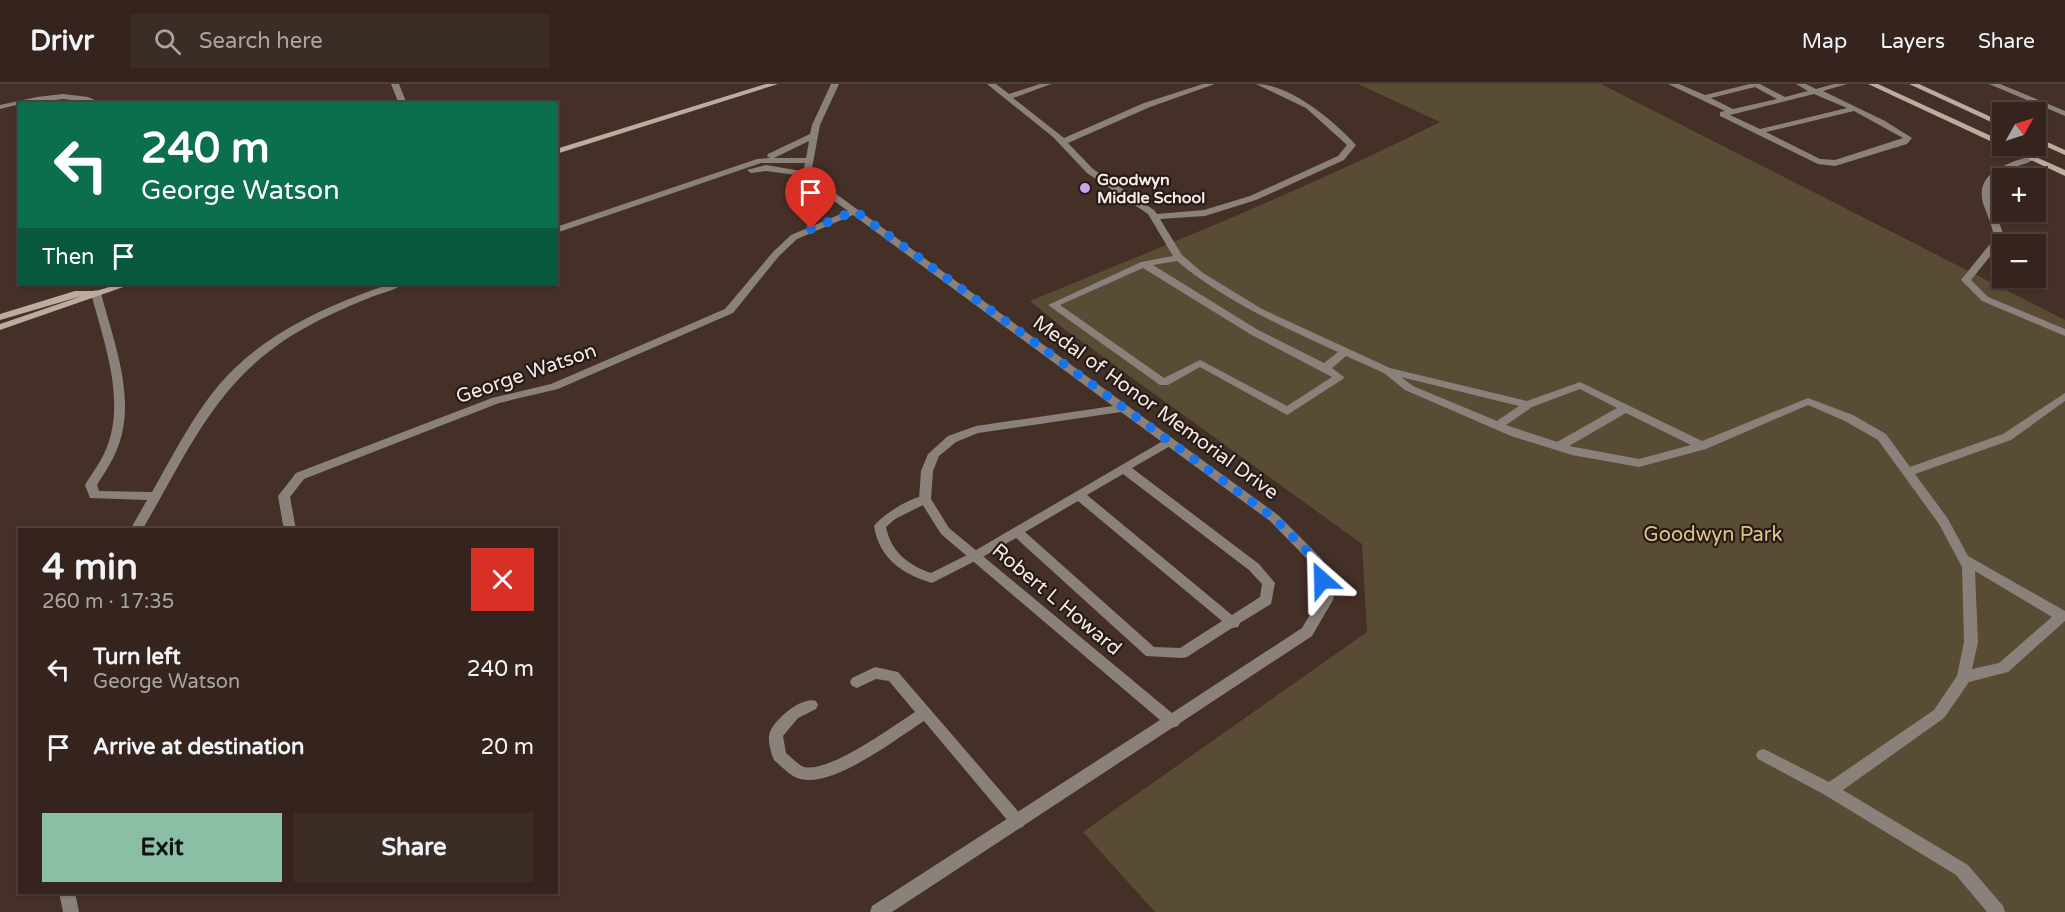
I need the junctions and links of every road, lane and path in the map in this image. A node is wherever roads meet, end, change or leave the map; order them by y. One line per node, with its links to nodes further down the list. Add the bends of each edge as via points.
1 (395, 84): 21 (street)
2 (774, 84): 33 (main road)
3 (835, 84): 29 (street)
4 (991, 84): 16 (street)
5 (1047, 84): 16 (street)
6 (1211, 84): 31 (street, via 1147,105)
7 (1260, 84): 43 (street, via 1309,106 1352,145 1341,158 1253,198 1205,213)
8 (1672, 84): 17 (street)
9 (1754, 84): 17 (street); 18 (street)
10 (1800, 84): 15 (street)
11 (1843, 84): 15 (street)
12 (1872, 84): 30 (main road)
13 (1912, 84): 27 (main road)
14 (1993, 84): 26 (street)
15 (1815, 91): 18 (street); 24 (street)
16 (1008, 97): 31 (street)
17 (1704, 97): 25 (street)
18 (1784, 99): 25 (street)
19 (23, 102): 20 (street, via 66,97)
20 (96, 102)
21 (402, 102)
22 (18, 103): 23 (street)
23 (0, 107)
24 (1852, 109): 28 (street); 28 (street, via 1908,138 1835,163 1805,157)
25 (1732, 112): 28 (street, via 1723,114)
26 (2065, 114)
27 (1992, 120)
28 (1758, 132)
29 (813, 136): 37 (street); 38 (street)
30 (1992, 139)
31 (1062, 142): 43 (street, via 1090,171)
32 (2046, 144): 34 (main road)
33 (558, 151)
34 (2065, 153)
35 (2029, 156): 36 (main road)
36 (2033, 158): 39 (main road); 54 (street, via 1997,171 1988,179 1985,189 1998,222 1999,239 1966,280 1984,299)
37 (760, 160): 38 (street); 40 (street)
38 (811, 160): 41 (street, via 808,168)
39 (2065, 173)
40 (723, 174): 41 (street, via 766,168); 45 (street)
41 (812, 175): 42 (street, Medal of Honor Memorial Drive)
42 (855, 211): 60 (street, Medal of Honor Memorial Drive); 72 (street, George Watson, via 794,237 729,312 554,387 496,400 300,476 284,496)
43 (1154, 217): 47 (street)
44 (558, 220): 45 (street)
45 (583, 221): 46 (street)
46 (558, 229)
47 (1178, 258): 48 (street); 55 (street, via 1258,310)
48 (1144, 264): 56 (street, via 1234,320); 56 (street, via 1053,306 1164,383 1200,363 1287,411 1339,377)
49 (124, 285): 51 (main road)
50 (395, 285): 69 (street, via 368,293 314,320 248,364 215,399)
51 (96, 293): 52 (main road, via 78,293); 53 (main road); 69 (street, via 118,381 119,419 115,442 91,485 94,495)
52 (0, 317)
53 (0, 327)
54 (2065, 333)
55 (1345, 351): 56 (street); 57 (street)
56 (1325, 368)
57 (1386, 370): 59 (street); 62 (street, via 1409,388)
58 (2065, 396): 67 (street, via 2007,437)
59 (1528, 405): 61 (street, via 1580,385); 62 (street)
60 (1121, 408): 63 (street, Medal of Honor Memorial Drive); 70 (street, via 976,430 952,439 934,454 927,471)
61 (1626, 408): 64 (street); 65 (street)
62 (1499, 425): 65 (street)
63 (1168, 442): 66 (street); 81 (street, Medal of Honor Memorial Drive, via 1274,518 1318,562 1327,598 1307,632)
64 (1702, 446): 65 (street, via 1639,464); 67 (street, via 1808,401 1882,437)
65 (1558, 447)
66 (1124, 468): 68 (street); 76 (street, via 1254,567 1269,583 1266,600)
67 (1908, 472): 75 (street, via 1944,522)
68 (1078, 495): 73 (street); 76 (street)
69 (157, 496): 71 (street)
70 (925, 499): 74 (street, Robert L Howard, via 945,531); 74 (street, via 880,526 881,537 892,556 913,572 932,578)
71 (137, 528)
72 (290, 528)
73 (1017, 532): 74 (street); 76 (street, via 1151,652 1182,653)
74 (975, 556): 81 (street, Robert L Howard)
75 (1964, 559): 77 (street, via 1968,567 1971,642); 77 (street, via 2062,616 2003,668)
76 (1233, 623)
77 (1964, 677): 83 (street, via 1939,714)
78 (857, 682): 80 (street, via 875,673 893,676)
79 (811, 705): 80 (street, via 793,714 776,734 779,756 801,773 820,773 846,762)
80 (925, 714): 84 (street)
81 (1173, 722): 84 (street, Medal of Honor Memorial Drive)
82 (1763, 755): 83 (street)
83 (1830, 790): 88 (street, via 1962,870)
84 (1018, 822): 87 (street, Medal of Honor Memorial Drive)
85 (67, 894): 86 (street)
86 (71, 912)
87 (878, 912)
88 (1997, 912)

